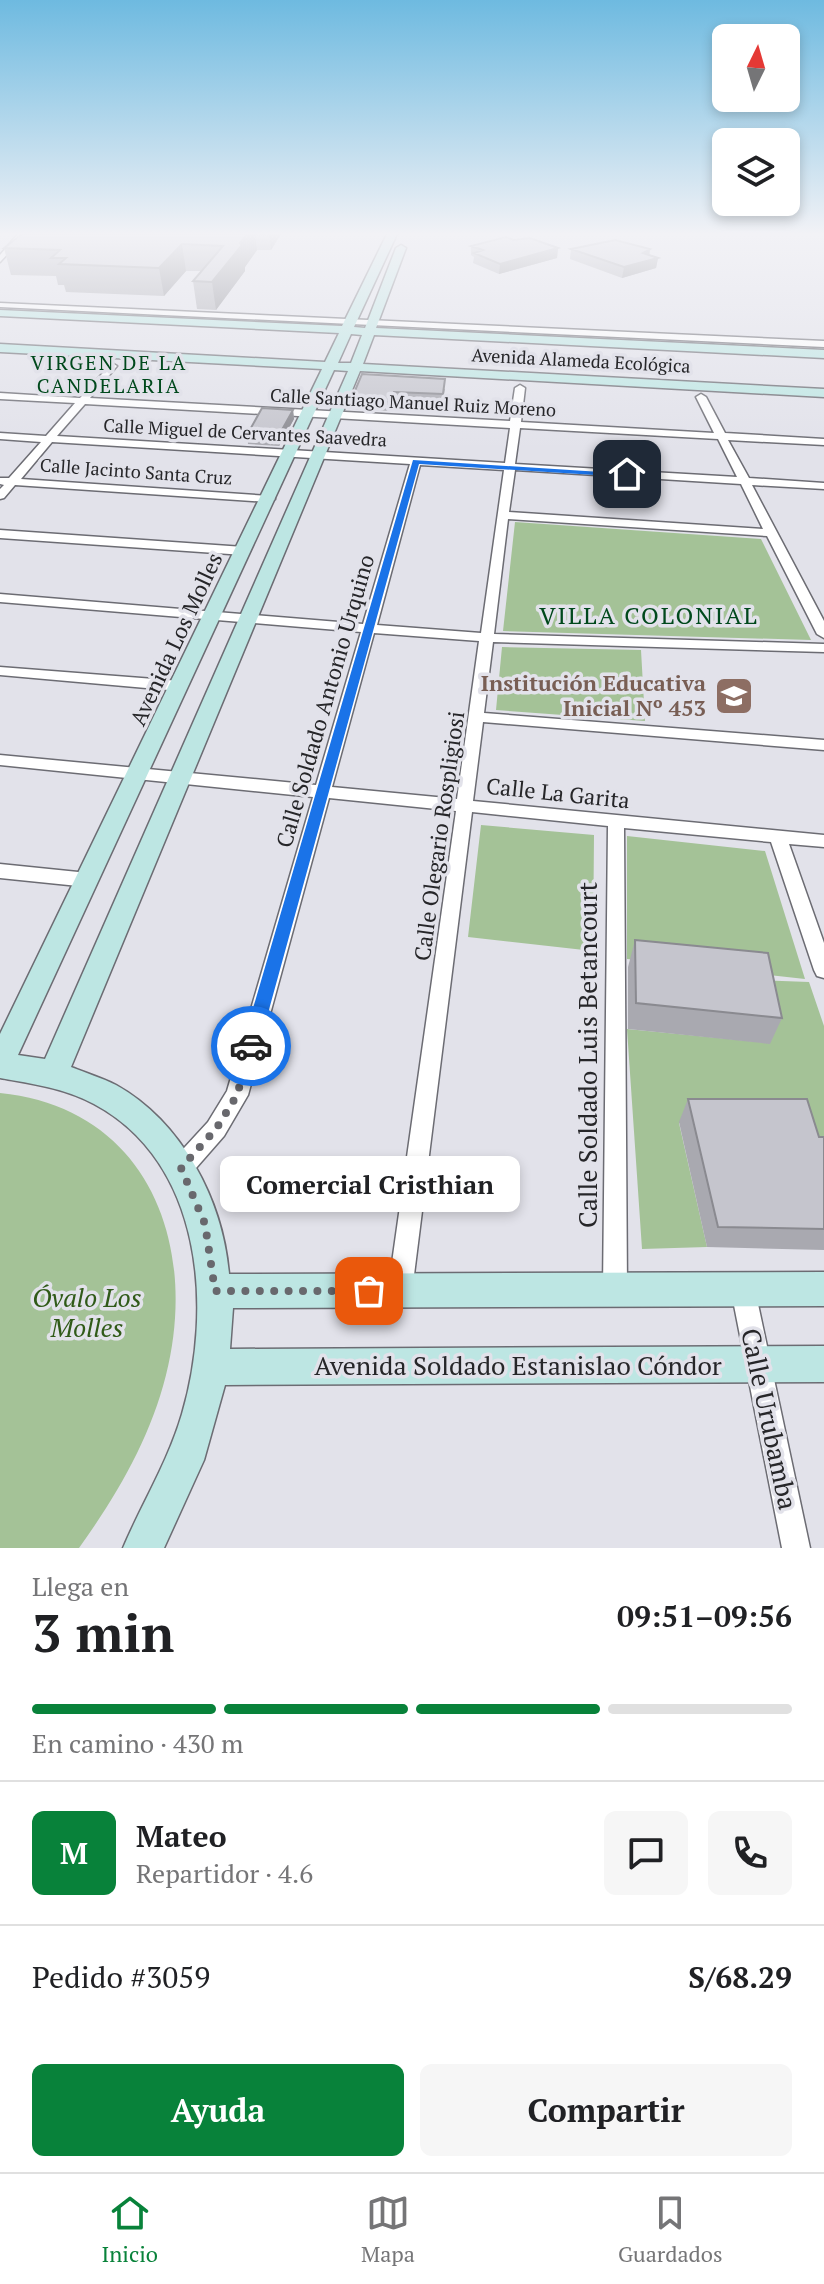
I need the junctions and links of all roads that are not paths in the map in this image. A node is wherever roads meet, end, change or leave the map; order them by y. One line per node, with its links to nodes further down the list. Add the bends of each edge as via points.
1 (21, 306): 5 (street, Avenida Alameda Ecológica)
2 (359, 306): 5 (street, Avenida Los Molles)
3 (379, 306): 6 (street)
4 (0, 313): 5 (street, Avenida Alameda Ecológica)
5 (350, 326): 6 (street, Avenida Alameda Ecológica); 12 (street, Avenida Los Molles)
6 (371, 327): 7 (street, Avenida Alameda Ecológica); 9 (street, Avenida Alameda Ecológica); 13 (street)
7 (824, 344)
8 (0, 348): 12 (street, Avenida Alameda Ecológica)
9 (824, 354)
10 (0, 360): 11 (street, Avenida Alameda Ecológica)
11 (112, 366): 12 (street, Avenida Alameda Ecológica); 18 (street)
12 (330, 371): 13 (street, Avenida Alameda Ecológica); 20 (street, Avenida Los Molles)
13 (354, 373): 14 (street, Avenida Alameda Ecológica); 15 (street, Avenida Alameda Ecológica); 21 (street)
14 (520, 388): 17 (street, Avenida Alameda Ecológica); 22 (street, Calle Olegario Rospligiosi)
15 (824, 393)
16 (0, 396): 18 (street, Calle Santiago Manuel Ruiz Moreno)
17 (701, 397): 19 (street, Avenida Alameda Ecológica); 24 (street)
18 (83, 400): 20 (street, Calle Santiago Manuel Ruiz Moreno); 25 (street)
19 (824, 403)
20 (310, 413): 21 (street, Calle Santiago Manuel Ruiz Moreno); 27 (street, Avenida Los Molles)
21 (336, 415): 22 (street, Calle Santiago Manuel Ruiz Moreno); 28 (street)
22 (516, 425): 24 (street, Calle Santiago Manuel Ruiz Moreno); 30 (street, Calle Olegario Rospligiosi)
23 (0, 436): 25 (street, Calle Miguel de Cervantes Saavedra)
24 (722, 437): 26 (street, Calle Santiago Manuel Ruiz Moreno); 31 (street)
25 (49, 439): 27 (street, Calle Miguel de Cervantes Saavedra); 32 (street)
26 (824, 442)
27 (291, 454): 28 (street, Calle Miguel de Cervantes Saavedra); 35 (street, Avenida Los Molles)
28 (318, 456): 29 (street, Calle Miguel de Cervantes Saavedra); 42 (street)
29 (416, 461): 30 (street, Calle Miguel de Cervantes Saavedra); 43 (street, Calle Soldado Antonio Urquino)
30 (509, 467): 31 (street, Calle Miguel de Cervantes Saavedra); 36 (street, Calle Olegario Rospligiosi)
31 (745, 481): 33 (street, Calle Miguel de Cervantes Saavedra); 37 (street)
32 (6, 482): 34 (street); 35 (street, Calle Jacinto Santa Cruz)
33 (824, 486)
34 (0, 496)
35 (269, 499): 39 (street, Avenida Los Molles)
36 (503, 515): 37 (street); 45 (street, Calle Olegario Rospligiosi)
37 (771, 533): 44 (street)
38 (0, 534): 39 (street)
39 (244, 551): 41 (street, Avenida Los Molles)
40 (0, 598): 41 (street)
41 (214, 615): 42 (street); 48 (street, Avenida Los Molles)
42 (249, 617): 43 (street); 53 (street)
43 (368, 628): 45 (street); 54 (street, Calle Soldado Antonio Urquino)
44 (824, 634)
45 (487, 638): 46 (street); 49 (street, Calle Olegario Rospligiosi)
46 (824, 648)
47 (0, 671): 48 (street)
48 (180, 686): 52 (street, Avenida Los Molles)
49 (477, 717): 50 (street); 55 (street, Calle Olegario Rospligiosi)
50 (824, 745)
51 (0, 760): 52 (street, Calle La Garita)
52 (139, 773): 53 (street, Calle La Garita); 60 (street, Avenida Los Molles)
53 (180, 777): 54 (street, Calle La Garita); 63 (street)
54 (322, 791): 55 (street, Calle La Garita); 64 (street, Calle Soldado Antonio Urquino, via 237,1095 216,1129)
55 (466, 806): 56 (street, Calle La Garita); 69 (street, Calle Olegario Rospligiosi)
56 (616, 821): 57 (street, Calle La Garita); 66 (street, Calle Soldado Luis Betancourt)
57 (778, 837): 58 (street, Calle La Garita); 61 (street)
58 (824, 841)
59 (0, 871): 60 (street)
60 (88, 880): 62 (street, Avenida Los Molles)
61 (824, 970)
62 (0, 1064): 63 (street)
63 (54, 1072): 64 (street, via 133,1112)
64 (181, 1168): 68 (street, via 205,1224)
65 (824, 1289): 67 (street)
66 (615, 1290): 67 (street); 69 (street)
67 (743, 1290): 71 (street, Calle Urubamba)
68 (215, 1291): 69 (street); 72 (street)
69 (400, 1291)
70 (824, 1364): 71 (street, Avenida Soldado Estanislao Cóndor)
71 (757, 1365): 72 (street, Avenida Soldado Estanislao Cóndor); 74 (street, Calle Urubamba)
72 (211, 1367): 73 (street, via 197,1428 173,1493)
73 (143, 1548)
74 (796, 1548)

